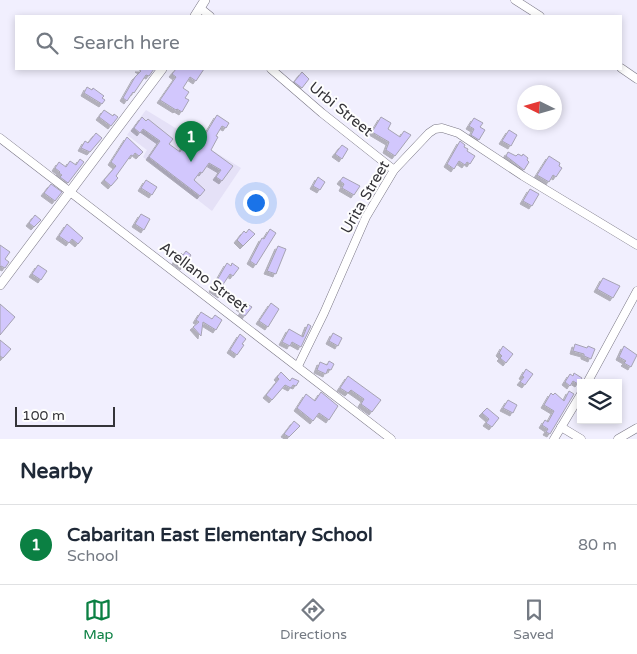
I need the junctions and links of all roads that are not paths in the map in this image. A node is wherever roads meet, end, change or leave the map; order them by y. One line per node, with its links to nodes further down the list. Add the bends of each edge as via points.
1 (516, 0): 5 (street)
2 (203, 4): 3 (main road); 4 (street)
3 (196, 15)
4 (209, 15)
5 (538, 15)
6 (622, 69): 9 (street)
7 (161, 70): 12 (main road)
8 (272, 70): 11 (street, Urbi Street)
9 (637, 79)
10 (0, 138): 12 (street, Arellano Street)
11 (394, 170): 13 (street, Urita Street, via 429,133 442,128 450,130); 16 (street, Urita Street, via 366,218)
12 (71, 192): 14 (main road); 16 (street, Arellano Street)
13 (637, 245)
14 (0, 285)
15 (637, 291): 17 (street)
16 (298, 366): 21 (street, Arellano Street)
17 (589, 379)
18 (577, 401): 19 (street)
19 (561, 427): 22 (street); 23 (street)
20 (637, 428): 24 (street)
21 (391, 439)
22 (554, 439)
23 (581, 439)
24 (618, 439)

